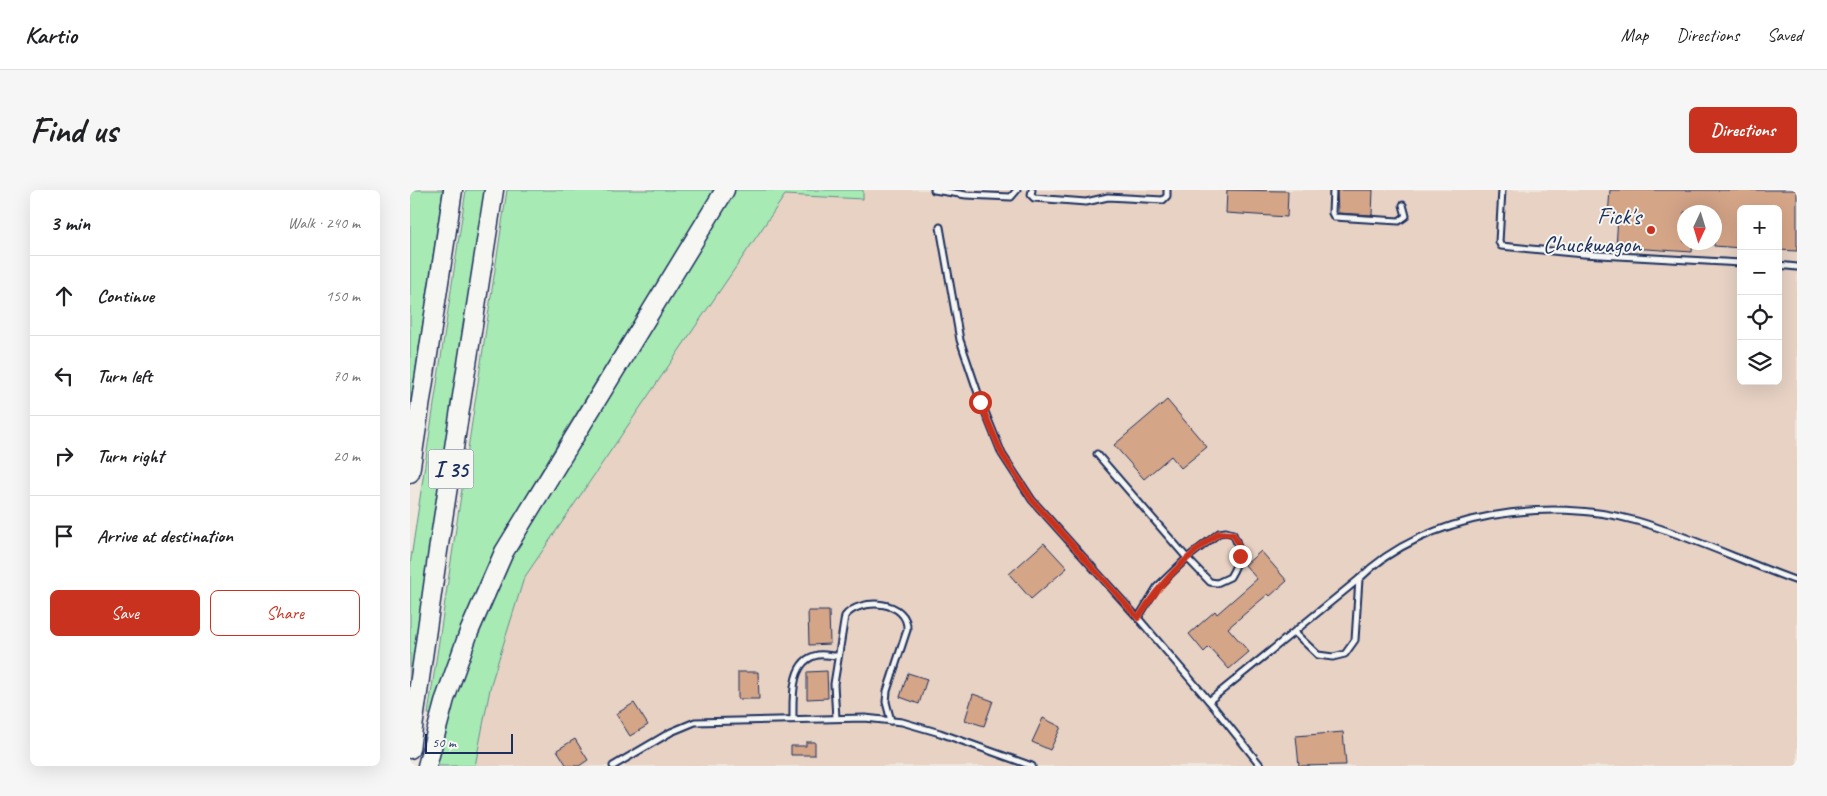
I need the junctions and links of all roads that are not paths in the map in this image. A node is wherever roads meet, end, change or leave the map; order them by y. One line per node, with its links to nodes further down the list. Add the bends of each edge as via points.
1 (453, 190): 19 (highway, I 35)
2 (494, 190): 30 (highway, I 35)
3 (725, 190): 31 (highway, via 504,552 469,632 445,699)
4 (934, 190): 11 (lane)
5 (1017, 190): 11 (lane, via 1011,197)
6 (1032, 190): 12 (lane, via 1034,198 1086,202)
7 (1108, 190): 12 (lane)
8 (1167, 190): 12 (lane, via 1163,200)
9 (1333, 190): 13 (lane, via 1334,216 1399,221 1406,214)
10 (1502, 190): 15 (lane, via 1501,246)
11 (966, 192)
12 (1108, 198)
13 (1403, 206)
14 (940, 227): 23 (lane, via 960,340 980,402 1002,454 1032,500)
15 (1737, 263)
16 (1782, 265): 17 (lane)
17 (1797, 266)
18 (1097, 454): 20 (lane)
19 (410, 472)
20 (1187, 558): 20 (lane, via 1219,533 1233,534 1239,546 1240,556 1230,577 1217,583 1205,580); 23 (lane, via 1157,587)
21 (1359, 579): 22 (lane, via 1395,550 1456,524 1495,515 1565,510 1636,520); 24 (lane); 24 (lane, via 1355,640 1345,654 1333,657 1318,655)
22 (1797, 581)
23 (1138, 618): 26 (lane)
24 (1295, 632): 26 (lane)
25 (838, 656): 27 (lane, via 834,684); 28 (lane, via 818,655 806,660 799,668); 29 (lane, via 845,616 850,609 859,604 881,605 904,614 908,621 907,630 887,691)
26 (1210, 702): 34 (lane)
27 (836, 718): 28 (lane); 29 (lane)
28 (793, 719): 32 (lane, via 694,722)
29 (891, 721): 33 (lane, via 940,733)
30 (410, 749)
31 (427, 766)
32 (613, 766)
33 (1032, 766)
34 (1261, 766)

